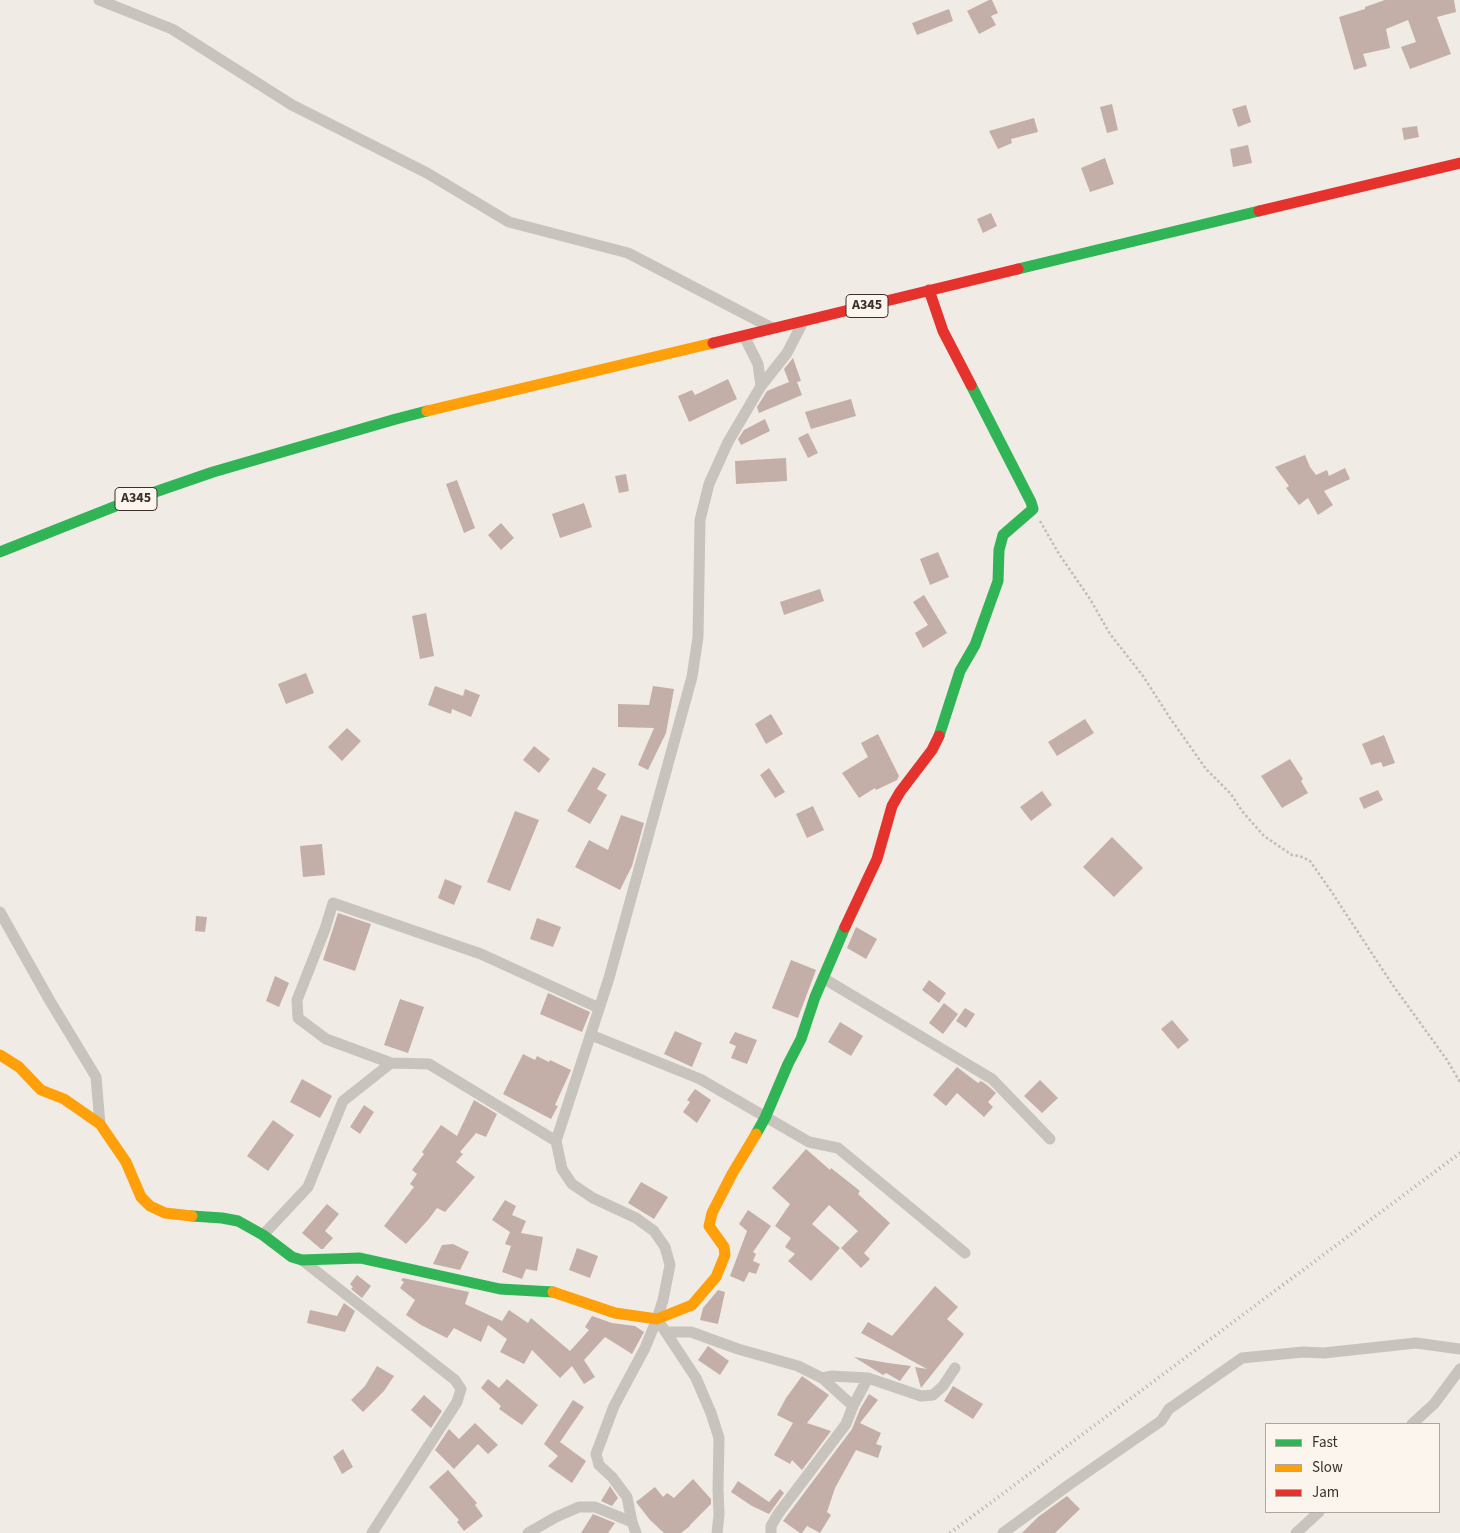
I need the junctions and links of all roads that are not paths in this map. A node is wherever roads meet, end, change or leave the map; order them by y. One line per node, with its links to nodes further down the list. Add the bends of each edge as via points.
1 (98, 0): 5 (street, via 172,29 292,105 427,173 509,222 628,253)
2 (1460, 163): 3 (main road, A345)
3 (929, 290): 4 (main road, A345); 10 (main road, via 943,331 1033,509 1003,535 998,582 975,646 960,672 942,733 892,806 877,859)
4 (803, 322): 5 (main road, A345); 7 (street, via 787,353)
5 (774, 329): 6 (main road, A345)
6 (744, 336): 7 (street, via 758,364); 8 (main road, A345, via 396,419 296,447 126,502)
7 (761, 386): 11 (street, via 728,442 709,484 700,520 698,637 692,677)
8 (0, 552)
9 (0, 912): 16 (street, via 96,1077)
10 (823, 978): 15 (main road, via 801,1039); 17 (street, via 992,1079)
11 (599, 1008): 12 (street); 14 (street, via 481,954 333,903 297,1000 298,1018 326,1039)
12 (590, 1035): 15 (street, via 700,1079); 18 (street)
13 (0, 1055): 16 (main road, via 19,1067 40,1090 64,1099)
14 (392, 1064): 18 (street, via 429,1064); 19 (street, via 343,1101 308,1187)
15 (765, 1118): 20 (street, via 809,1142 838,1148); 22 (main road, via 712,1213 709,1226 724,1247 725,1255 716,1277 692,1305)
16 (100, 1124): 19 (main road, via 126,1162 141,1197 150,1206 165,1213 238,1222)
17 (1050, 1139)
18 (556, 1141): 22 (street, via 562,1169 572,1184 636,1218 654,1231 665,1247 670,1265)
19 (264, 1235): 21 (main road, via 292,1257)
20 (965, 1253)
21 (302, 1260): 22 (main road, via 360,1258 500,1289 549,1291 615,1313); 33 (street, via 455,1380 461,1389 457,1402)
22 (657, 1319): 23 (street); 32 (street, via 614,1406 596,1454 599,1465 627,1497)
23 (666, 1332): 27 (street, via 691,1332 798,1366); 35 (street, via 696,1378 719,1438)
24 (1460, 1349): 37 (street, via 1416,1342 1324,1353 1242,1358)
25 (955, 1368): 28 (street, via 934,1394 921,1396)
26 (1460, 1369): 30 (street, via 1434,1404)
27 (822, 1378): 28 (street); 29 (street)
28 (868, 1378): 29 (street)
29 (853, 1406): 36 (street, via 846,1424 778,1514)
30 (1413, 1423)
31 (1318, 1513): 38 (street)
32 (634, 1528): 34 (street, via 595,1507 579,1507)
33 (372, 1533)
34 (528, 1533)
35 (717, 1533)
36 (771, 1533)
37 (1003, 1533)
38 (1296, 1533)

